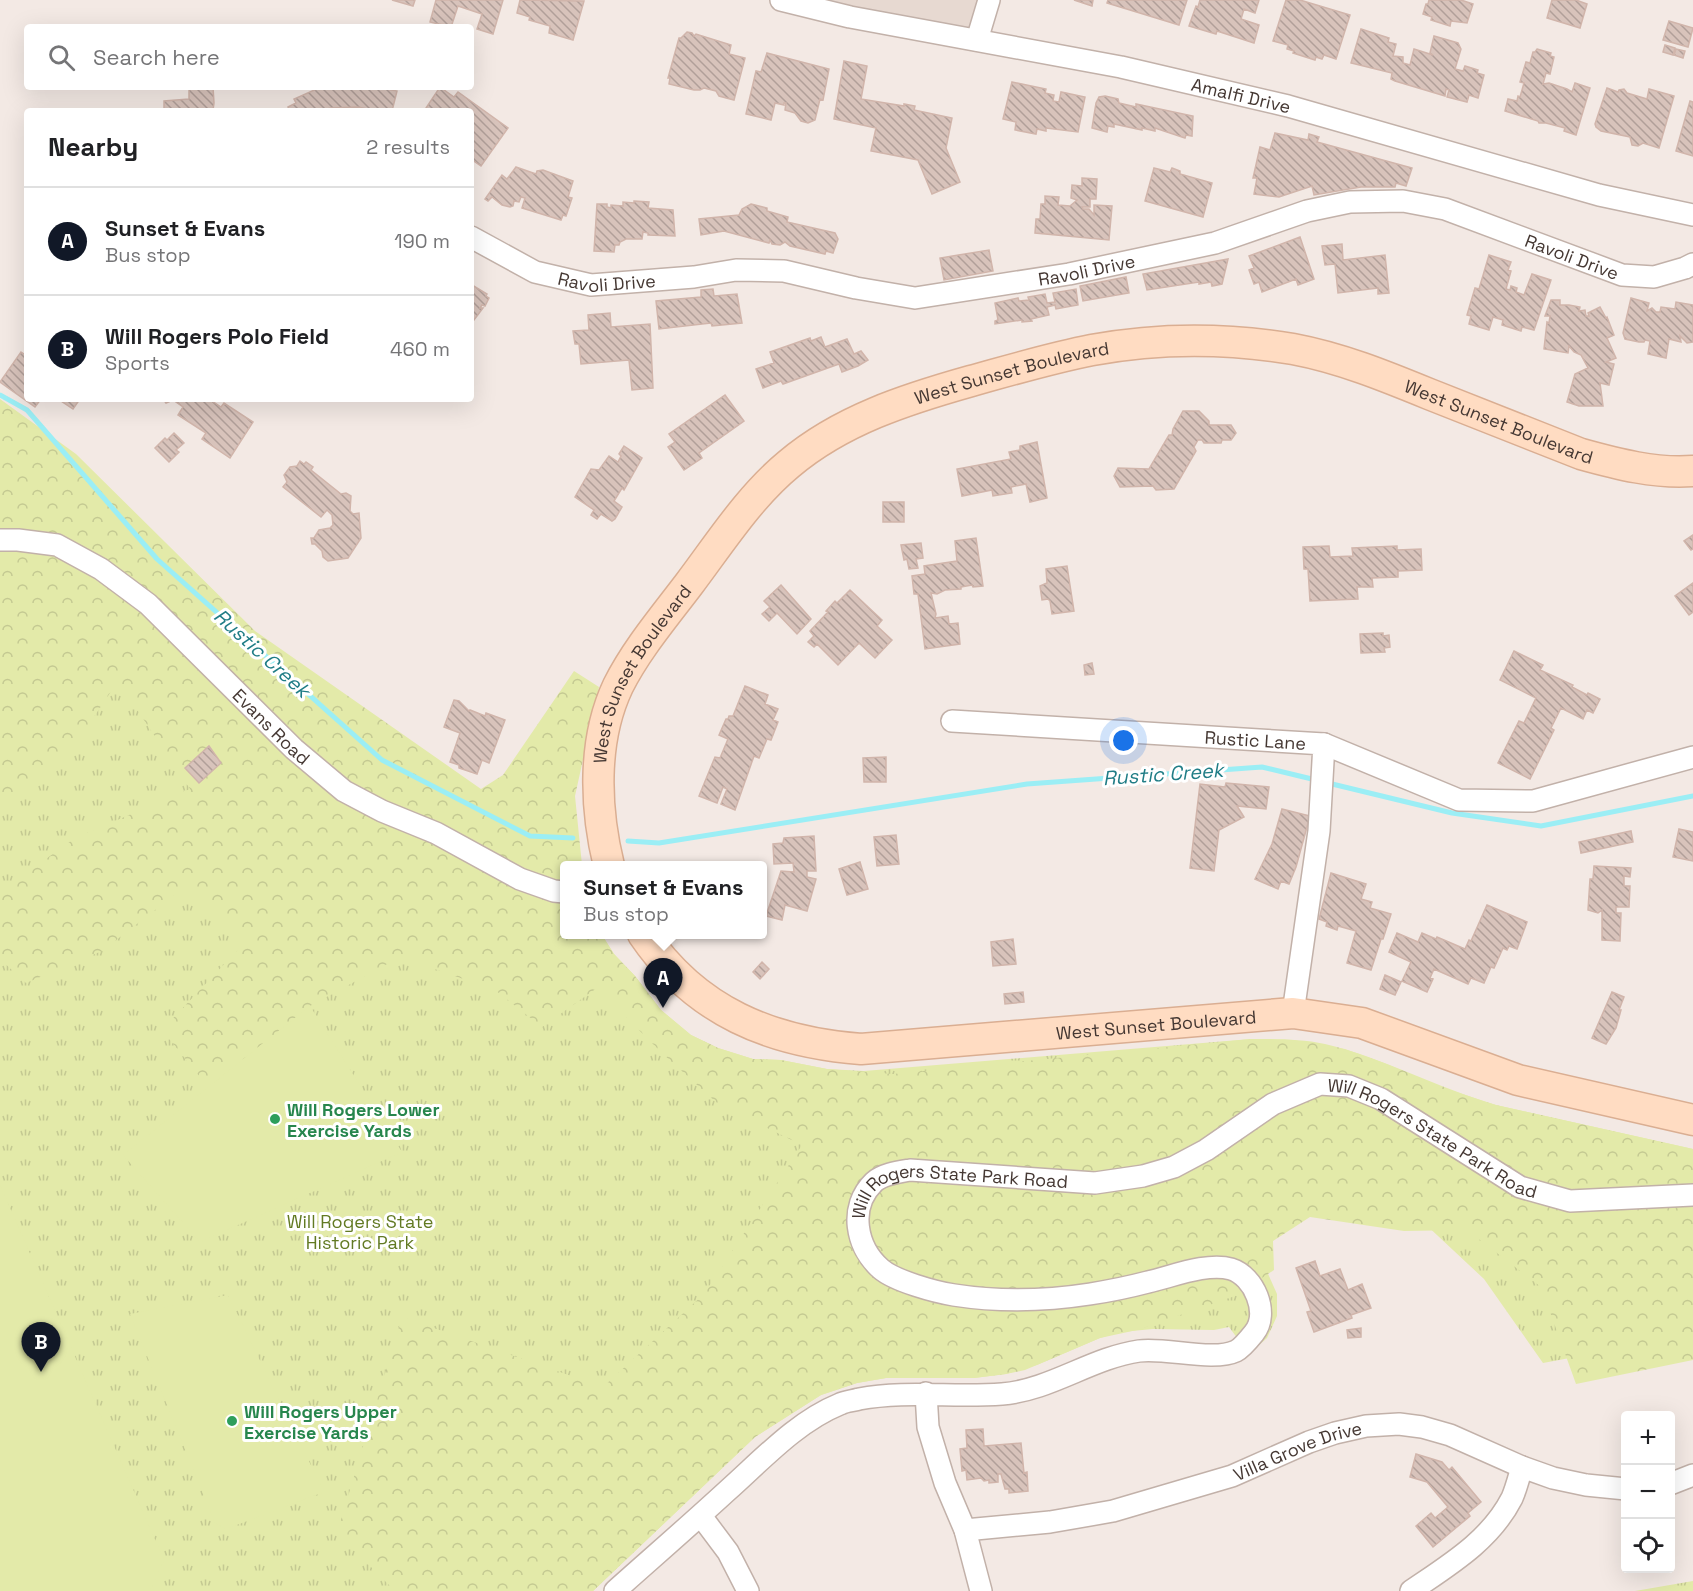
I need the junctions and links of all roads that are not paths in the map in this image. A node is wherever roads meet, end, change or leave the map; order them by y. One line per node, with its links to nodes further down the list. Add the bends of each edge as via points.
1 (781, 0): 3 (street, Amalfi Drive)
2 (988, 0): 3 (street)
3 (977, 40): 4 (street, Amalfi Drive, via 1121,67 1288,106 1599,195)
4 (1693, 215)
5 (474, 239): 6 (street, Ravoli Drive, via 535,272 591,285 736,270 784,271 915,298 1069,274 1215,243 1350,202 1403,201 1445,209 1622,275 1653,276)
6 (1693, 264)
7 (1693, 471): 12 (main road, West Sunset Boulevard, via 1651,469 1581,454 1359,366 1294,350 1213,341 1094,350 1041,361 895,405 853,422 788,465 742,513 636,656 619,686 604,728 600,819)
8 (0, 540): 13 (street, Evans Road, via 57,545 101,569 148,604 294,749 344,791 436,833 520,879)
9 (952, 721): 10 (street, Rustic Lane)
10 (1324, 744): 11 (street, via 1459,800 1533,801); 15 (street, Rustic Lane, via 1318,831)
11 (1693, 757)
12 (608, 861)
13 (560, 892)
14 (646, 939): 15 (main road, West Sunset Boulevard, via 676,976 729,1015 784,1037 828,1046 861,1049)
15 (1293, 1013): 16 (main road, West Sunset Boulevard, via 1362,1023 1518,1080)
16 (1693, 1120)
17 (1693, 1195): 18 (street, Will Rogers State Park Road, via 1570,1201 1520,1187 1382,1100 1349,1086 1320,1084 1273,1104 1174,1167 1143,1176 1095,1182 910,1170 891,1174 875,1180 862,1197 857,1224 866,1253 883,1271 900,1279 951,1295 1013,1301 1088,1294 1209,1267 1232,1269 1250,1281 1258,1296 1260,1322 1237,1350 1218,1355 1140,1351 1038,1387 1005,1394)
18 (926, 1393): 23 (street, Will Rogers State Park Road, via 841,1403 789,1435); 24 (street, via 928,1427)
19 (1522, 1467): 22 (street, Villa Grove Drive, via 1553,1478); 24 (street, Villa Grove Drive, via 1422,1427 1366,1426 1309,1442 1232,1476 1113,1511); 28 (street, via 1512,1497 1483,1538)
20 (1693, 1475): 21 (street)
21 (1675, 1482)
22 (1621, 1488)
23 (701, 1516): 25 (street, Will Rogers State Park Road); 26 (street, via 729,1552)
24 (964, 1530): 27 (street)
25 (615, 1591)
26 (748, 1591)
27 (981, 1591)
28 (1411, 1591)

